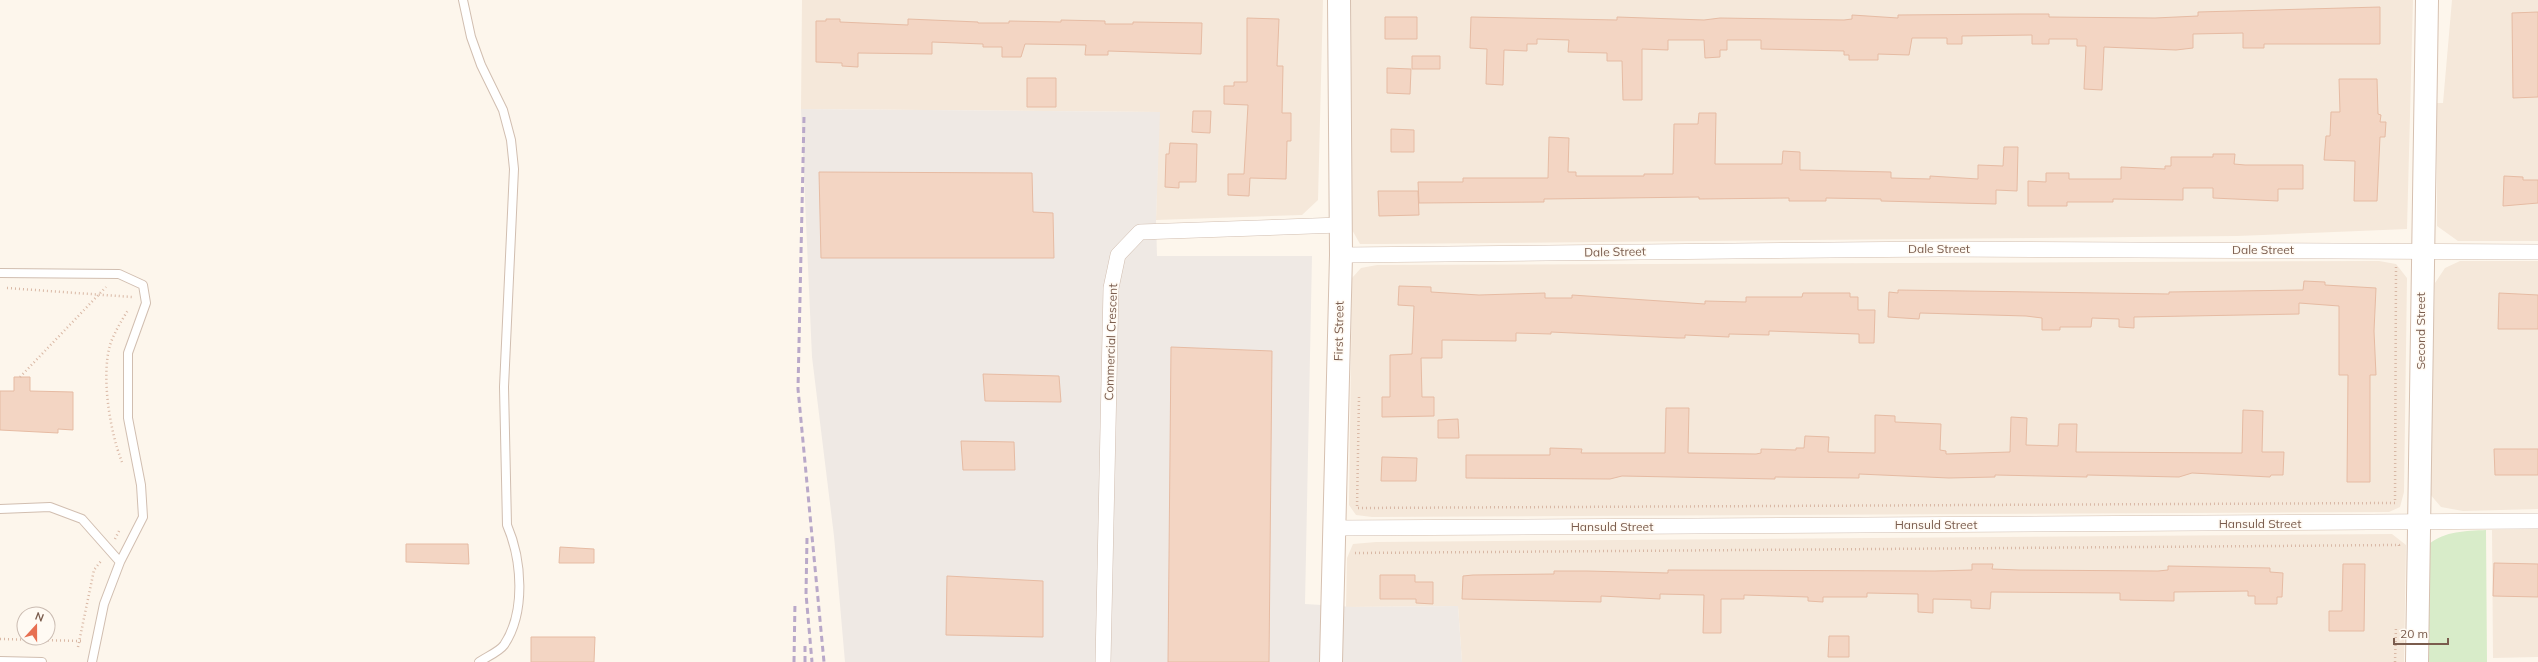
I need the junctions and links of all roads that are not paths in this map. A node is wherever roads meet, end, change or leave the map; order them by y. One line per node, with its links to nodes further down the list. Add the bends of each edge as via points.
1 (463, 0): 17 (lane, via 471,37 481,66 503,110 511,140 514,169 504,395 506,526 512,539 520,579 514,623 504,646)
2 (1339, 0): 4 (street, First Street)
3 (2426, 0): 5 (street, Second Street)
4 (1340, 225): 7 (street, First Street); 18 (street, Commercial Crescent, via 1140,232 1118,255 1111,288)
5 (2421, 251): 6 (street, Dale Street); 7 (street, Dale Street, via 1940,249); 11 (street, Second Street)
6 (2538, 252)
7 (1340, 255): 12 (street, First Street)
8 (0, 273): 13 (lane, via 119,274 143,285 146,303 128,353 128,418 141,486 143,516)
9 (0, 509): 13 (lane, via 50,507 82,519)
10 (2538, 521): 11 (street, Hansuld Street)
11 (2421, 523): 12 (street, Hansuld Street); 20 (street, Second Street)
12 (1334, 528): 19 (street, First Street)
13 (120, 562): 16 (lane, via 104,604)
14 (0, 661): 15 (lane)
15 (42, 662)
16 (92, 662)
17 (479, 662)
18 (1102, 662)
19 (1331, 662)
20 (2417, 662)

